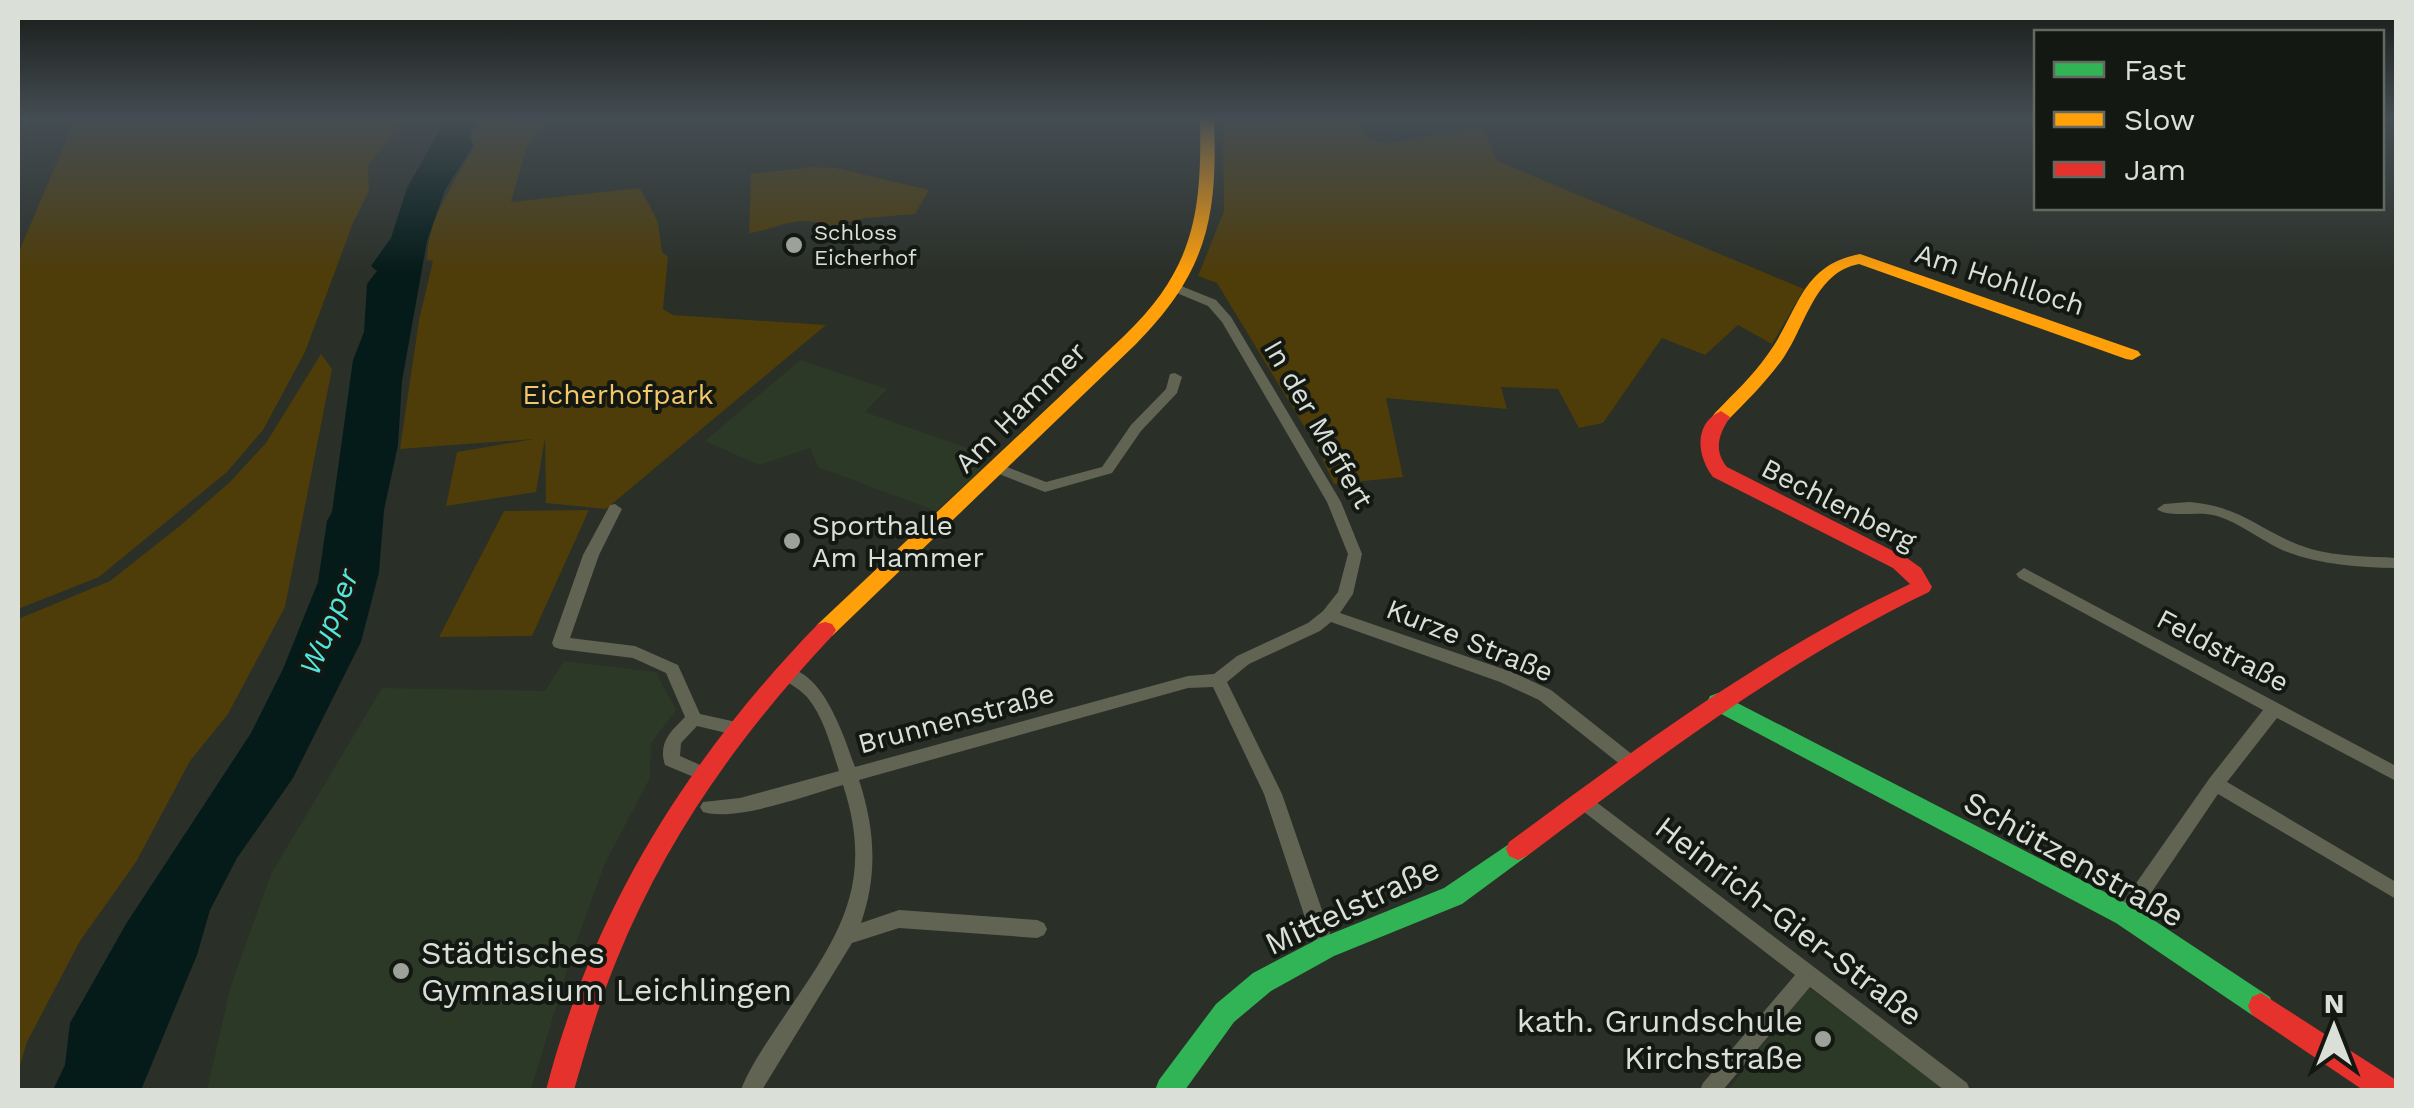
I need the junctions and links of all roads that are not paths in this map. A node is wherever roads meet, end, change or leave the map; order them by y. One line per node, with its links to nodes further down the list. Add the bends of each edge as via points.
1 (1208, 171): 3 (street, Am Hammer, via 1204,214)
2 (1851, 258): 4 (street, Am Hohlloch); 14 (street, Bechlenberg, via 1806,295 1788,339 1715,423 1710,460 1725,476 1900,563 1922,587)
3 (1176, 288): 6 (street, Am Hammer); 11 (street, In der Meffert, via 1212,303 1227,320 1350,536 1353,573)
4 (2132, 355)
5 (1174, 377): 6 (street, via 1172,390 1107,470 1045,487)
6 (998, 468): 12 (street, Am Hammer)
7 (615, 510): 16 (street, via 560,643 635,652 672,669)
8 (2164, 510): 9 (street, via 2210,506 2308,554)
9 (2396, 563)
10 (2024, 574): 15 (street, Feldstraße)
11 (1330, 615): 13 (street); 18 (street, Kurze Straße, via 1545,695)
12 (784, 672): 17 (street, Am Hammer); 21 (street, via 813,688)
13 (1218, 680): 21 (street, Brunnenstraße, via 1188,682); 29 (street, via 1273,794)
14 (1718, 702): 18 (street, Bechlenberg); 26 (street, Schützenstraße)
15 (2274, 709): 20 (street, Feldstraße); 22 (street)
16 (694, 719): 17 (street); 19 (street, via 673,740 671,760)
17 (735, 728): 19 (street, Am Hammer)
18 (1632, 764): 23 (street, Mittelstraße)
19 (701, 774): 31 (street, Am Hammer, via 626,898 589,985)
20 (2396, 774)
21 (850, 775): 24 (street, Brunnenstraße, via 740,806); 28 (street, via 865,838 864,889)
22 (2215, 784): 25 (street); 26 (street)
23 (1581, 800): 29 (street, Mittelstraße, via 1453,896); 30 (street, Heinrich-Gier-Straße)
24 (709, 807)
25 (2396, 890)
26 (2125, 916): 36 (street, Schützenstraße)
27 (1036, 929): 28 (street, via 899,919)
28 (848, 936): 32 (street)
29 (1325, 948): 33 (street, Mittelstraße, via 1262,982 1225,1012)
30 (1808, 974): 34 (street); 35 (street, Heinrich-Gier-Straße)
31 (560, 1090)
32 (752, 1090)
33 (1169, 1090)
34 (1710, 1090)
35 (1960, 1090)
36 (2388, 1090)

